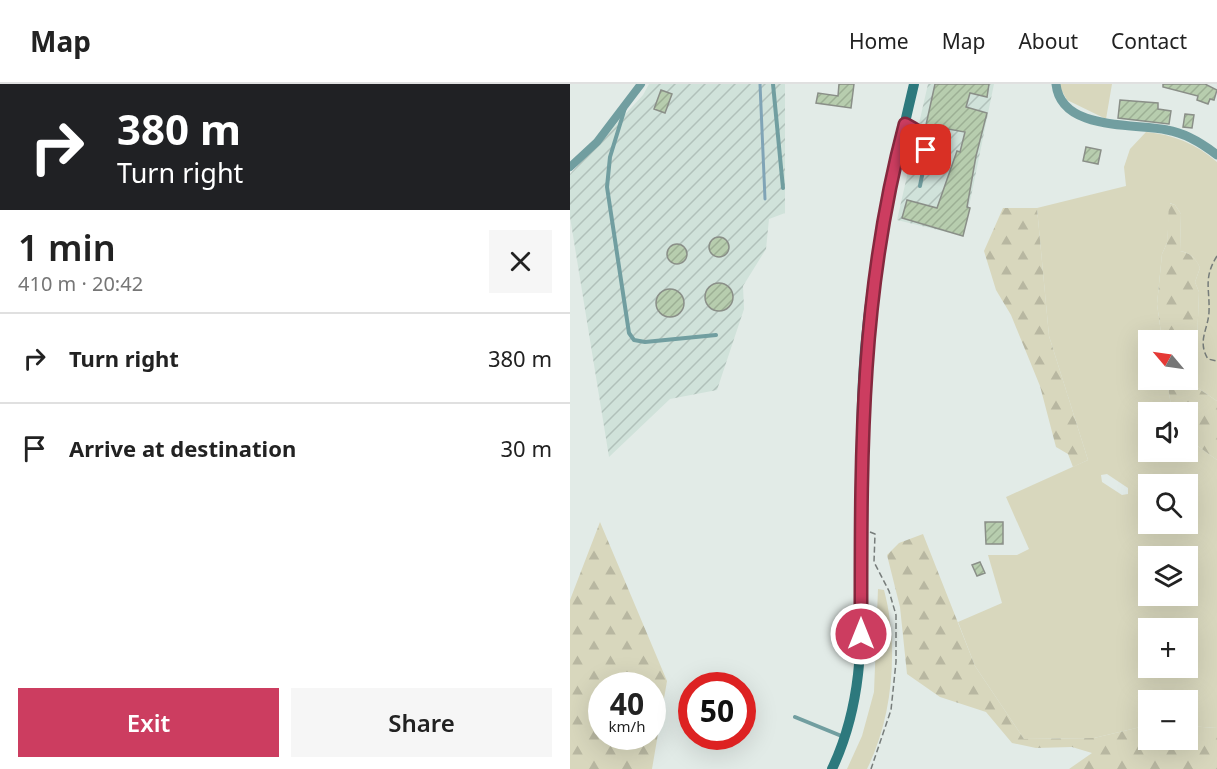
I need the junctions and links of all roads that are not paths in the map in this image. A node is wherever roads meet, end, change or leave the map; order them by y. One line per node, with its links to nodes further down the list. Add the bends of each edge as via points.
1 (641, 84): 5 (street)
2 (773, 84): 10 (lane)
3 (914, 84): 6 (main road)
4 (1056, 84): 7 (street, via 1060,98 1087,118 1128,128 1168,130)
5 (625, 107): 8 (street); 11 (lane, via 610,157 608,187 629,333 639,342)
6 (905, 124): 9 (lane, via 922,135 927,144); 13 (main road, via 886,202 863,378 860,666 853,714)
7 (1217, 155)
8 (570, 168)
9 (920, 186)
10 (783, 188)
11 (716, 335)
12 (795, 717): 13 (lane)
13 (845, 737): 14 (main road)
14 (832, 769)

